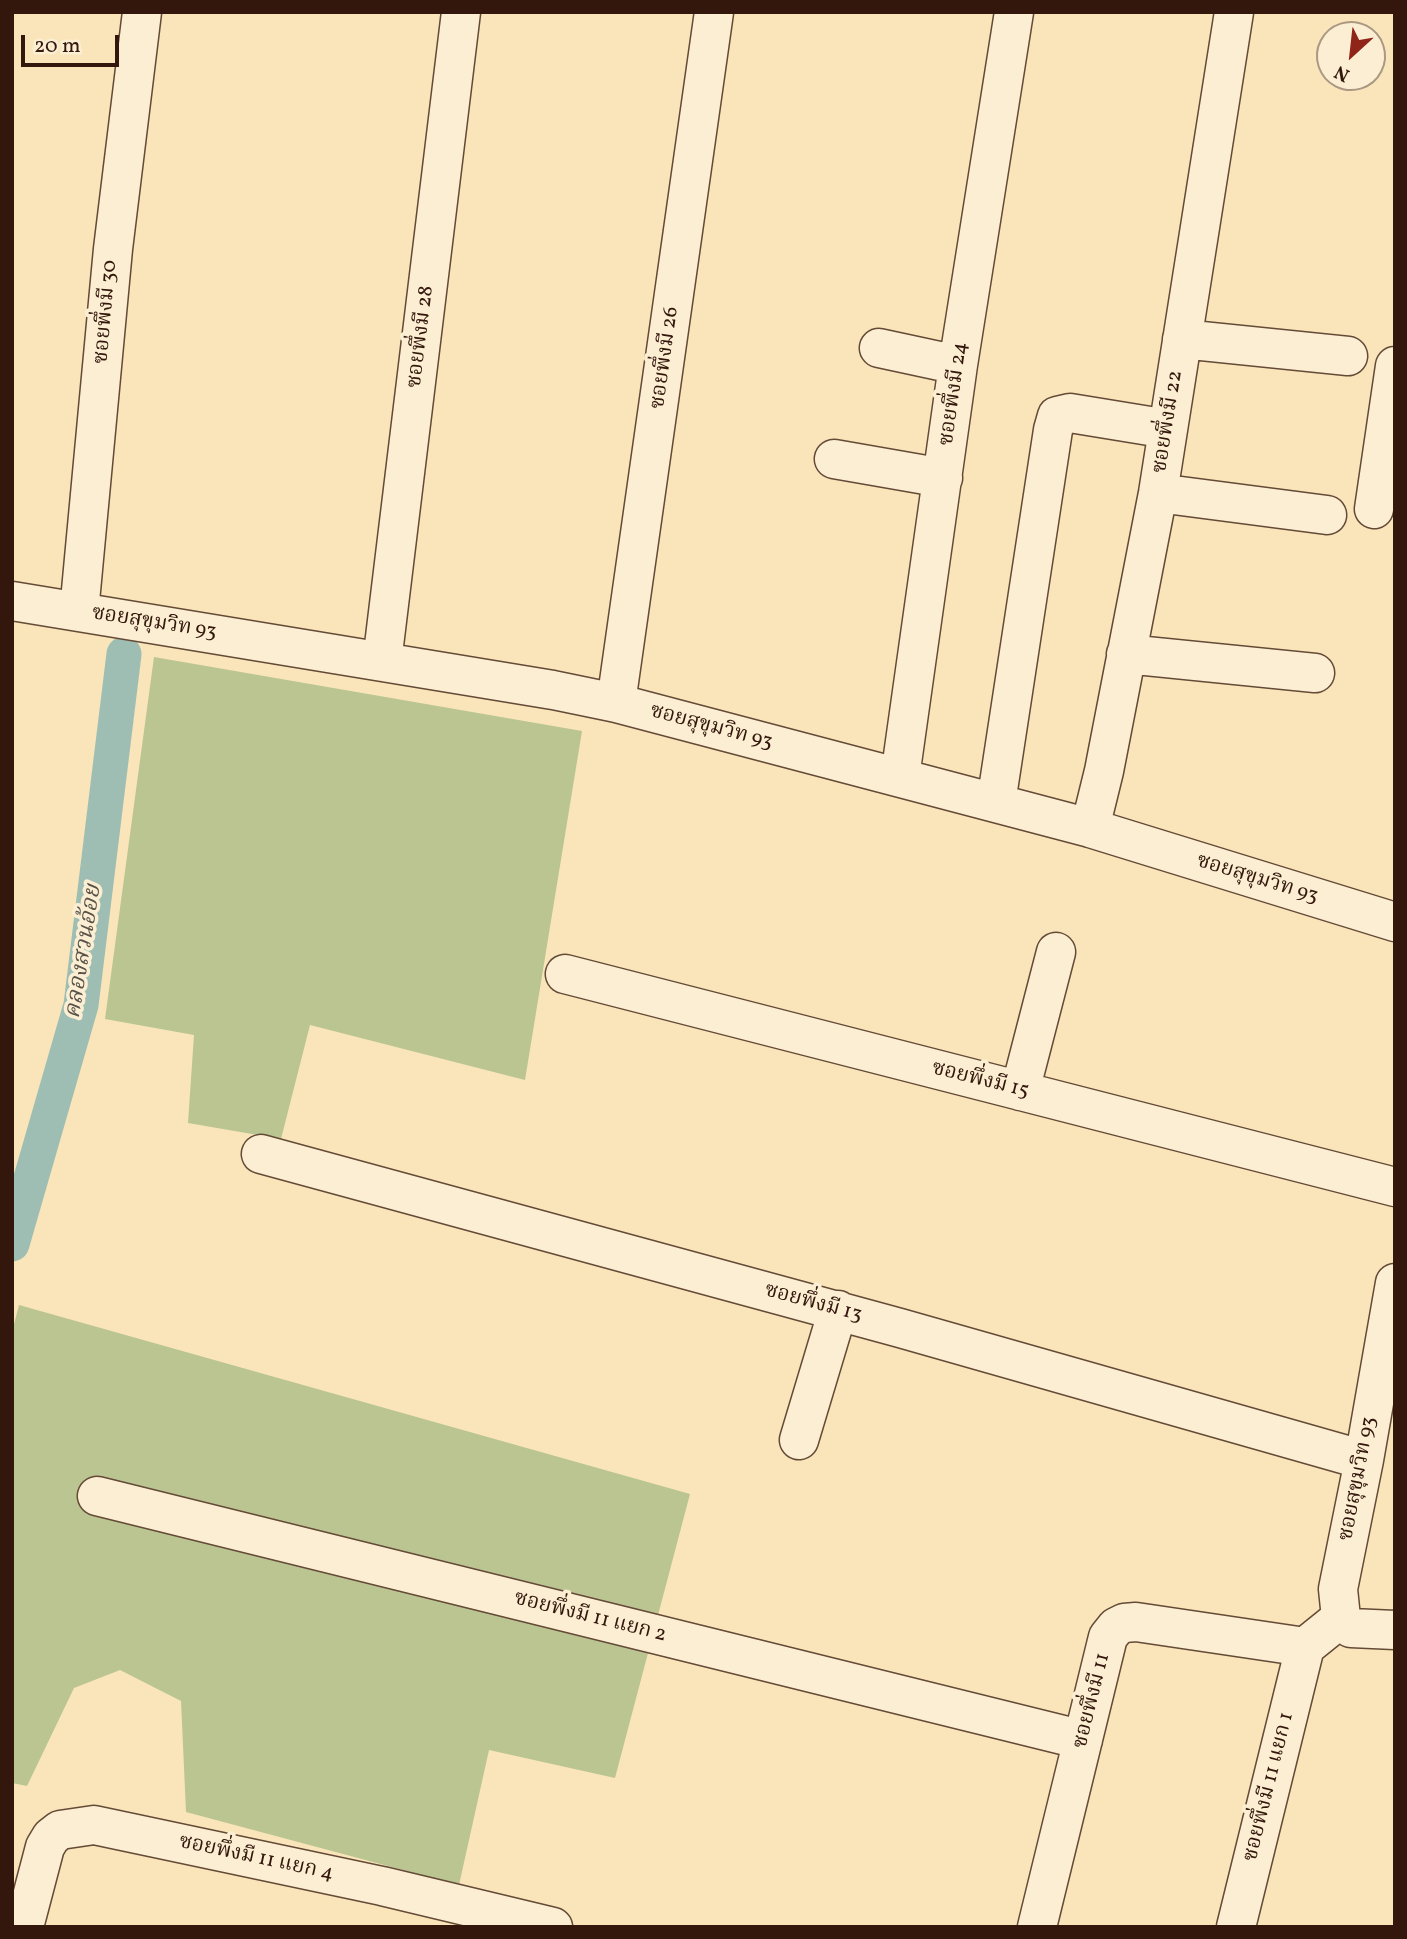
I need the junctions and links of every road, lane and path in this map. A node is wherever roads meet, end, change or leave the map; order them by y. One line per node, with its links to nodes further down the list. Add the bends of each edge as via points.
1 (142, 12): 18 (street, ซอยพึ่งมี 30, via 113,249)
2 (461, 12): 20 (street, ซอยพึ่งมี 28)
3 (713, 12): 22 (street, ซอยพึ่งมี 26)
4 (1014, 12): 9 (street, ซอยพึ่งมี 24)
5 (1234, 12): 6 (street, ซอยพึ่งมี 22)
6 (1182, 340): 8 (street); 11 (street, ซอยพึ่งมี 22)
7 (879, 348): 9 (street)
8 (1348, 356)
9 (958, 365): 13 (street, ซอยพึ่งมี 24)
10 (1395, 366): 15 (street)
11 (1168, 429): 14 (street, ซอยพึ่งมี 22); 24 (street, via 1070,413 1057,416)
12 (834, 459): 13 (street)
13 (943, 478): 23 (street, ซอยพึ่งมี 24)
14 (1157, 493): 16 (street); 19 (street, ซอยพึ่งมี 22)
15 (1374, 509)
16 (1327, 515)
17 (12, 601): 18 (street, ซอยสุขุมวิท 93)
18 (79, 612): 20 (street, ซอยสุขุมวิท 93)
19 (1126, 653): 21 (street); 25 (street, ซอยพึ่งมี 22)
20 (382, 662): 22 (street, ซอยสุขุมวิท 93)
21 (1315, 673)
22 (616, 703): 23 (street, ซอยสุขุมวิท 93)
23 (901, 777): 24 (street, ซอยสุขุมวิท 93)
24 (996, 803): 25 (street, ซอยสุขุมวิท 93)
25 (1090, 828): 26 (street, ซอยสุขุมวิท 93)
26 (1395, 922)
27 (1056, 952): 29 (street)
28 (565, 974): 29 (street, ซอยพึ่งมี 15)
29 (1020, 1091): 31 (street, ซอยพึ่งมี 15)
30 (261, 1154): 33 (street, ซอยพึ่งมี 13)
31 (1395, 1187)
32 (1395, 1283): 35 (street, ซอยสุขุมวิท 93)
33 (838, 1310): 34 (street); 35 (street, ซอยพึ่งมี 13)
34 (799, 1440)
35 (1364, 1460): 37 (street, ซอยสุขุมวิท 93, via 1338,1589)
36 (97, 1496): 40 (street, ซอยพึ่งมี 11 แยก 2)
37 (1341, 1618): 38 (street, via 1351,1628); 39 (street)
38 (1395, 1630)
39 (1304, 1647): 40 (street, ซอยพึ่งมี 11, via 1124,1623 1108,1637); 44 (street, ซอยพึ่งมี 11 แยก 1)
40 (1083, 1740): 43 (street, ซอยพึ่งมี 11)
41 (24, 1927): 42 (street, ซอยพึ่งมี 11 แยก 4, via 51,1837 60,1830 94,1825)
42 (553, 1927)
43 (1037, 1927)
44 (1236, 1927)

